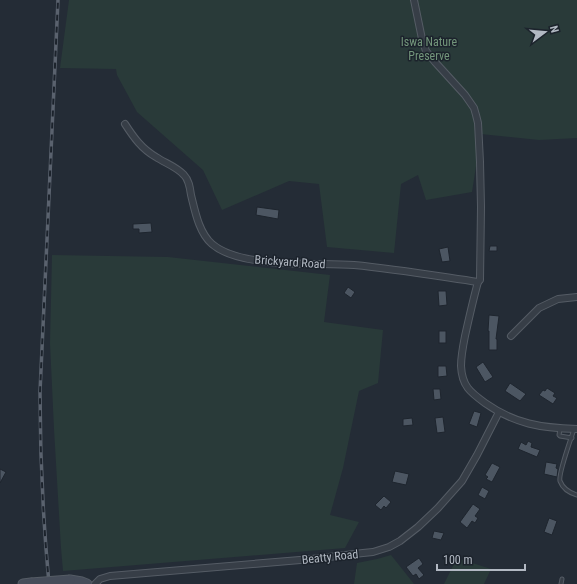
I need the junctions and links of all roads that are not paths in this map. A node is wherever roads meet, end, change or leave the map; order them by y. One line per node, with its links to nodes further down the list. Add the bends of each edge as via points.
1 (414, 0): 3 (street, via 426,51 465,95 474,108 478,123 481,207)
2 (125, 124): 3 (street, Brickyard Road, via 139,144 185,175 196,216 212,244 223,251 263,261 353,265)
3 (478, 282): 6 (street, via 464,343 463,378 468,390)
4 (577, 297): 5 (street, via 558,299 538,308)
5 (510, 336)
6 (499, 412): 7 (street, via 540,427); 15 (street, Beatty Road, via 462,481 418,527 389,547 364,554 110,576)
7 (560, 429): 8 (street); 9 (lane, via 560,436)
8 (576, 429): 9 (lane)
9 (572, 438): 10 (lane, via 560,474 560,482 568,492)
10 (577, 495)
11 (562, 579): 16 (lane)
12 (23, 584): 13 (street)
13 (32, 584): 14 (street, bridge, via 70,580)
14 (87, 584)
15 (95, 584)
16 (561, 584)

